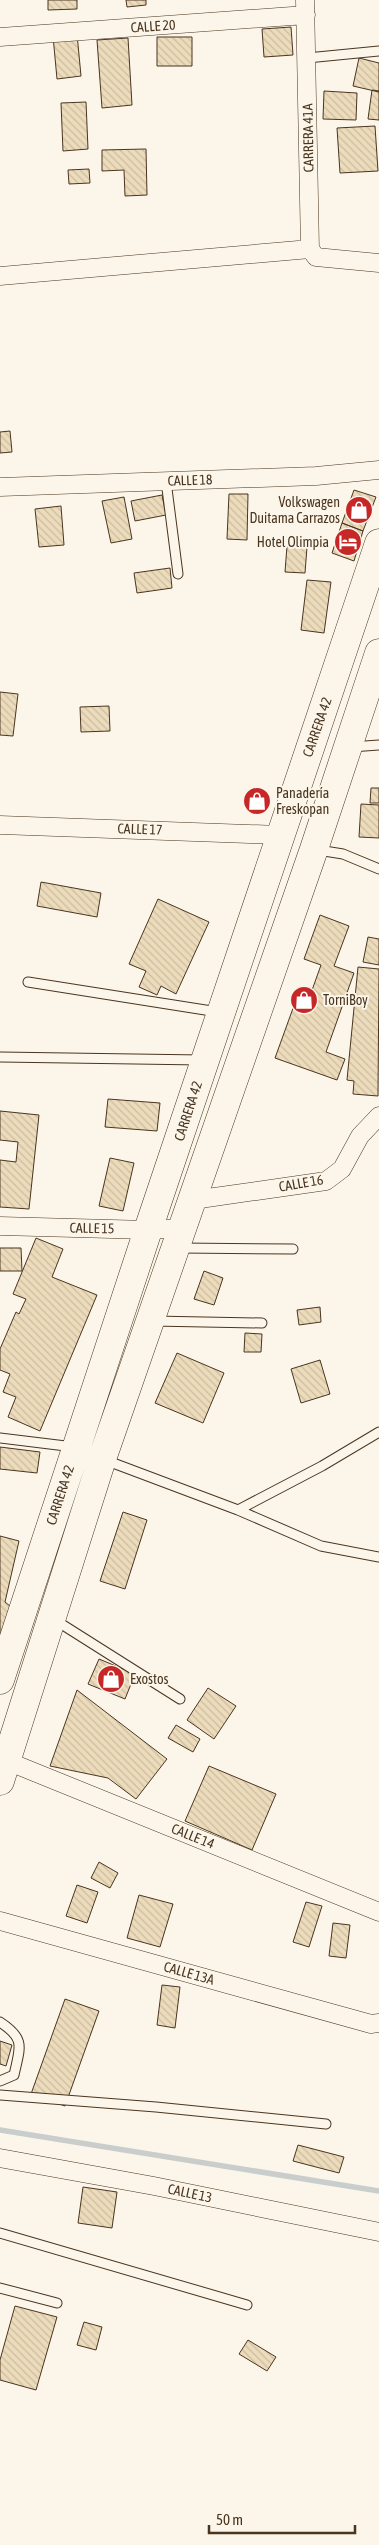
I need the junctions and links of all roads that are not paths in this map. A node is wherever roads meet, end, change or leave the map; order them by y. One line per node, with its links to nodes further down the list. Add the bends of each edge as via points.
1 (306, 8): 2 (street, CALLE 20); 4 (street, CARRERA 41A)
2 (0, 37)
3 (379, 50): 4 (lane)
4 (307, 58): 5 (street, CARRERA 41A)
5 (310, 248): 6 (street, via 316,257); 7 (street)
6 (379, 262)
7 (0, 276)
8 (379, 470): 9 (street, CALLE 18, via 316,476)
9 (166, 481): 10 (street, CALLE 18); 12 (lane)
10 (0, 487)
11 (379, 543): 17 (highway, CARRERA 42)
12 (178, 574)
13 (379, 653): 15 (highway)
14 (379, 745): 15 (lane)
15 (348, 747): 18 (highway)
16 (0, 825): 17 (street, CALLE 17)
17 (280, 835): 21 (highway, CARRERA 42)
18 (314, 849): 19 (lane, via 343,854); 25 (highway)
19 (379, 869)
20 (28, 982): 21 (lane)
21 (221, 1013): 23 (highway, CARRERA 42)
22 (0, 1057): 23 (lane)
23 (205, 1060): 27 (highway, CARRERA 42)
24 (379, 1116): 25 (street, CALLE 16, via 360,1136 342,1169 326,1181)
25 (193, 1200): 28 (highway)
26 (0, 1226): 27 (street, CALLE 15)
27 (148, 1230): 28 (street, CALLE 15); 34 (highway, CARRERA 42)
28 (180, 1238): 29 (lane); 30 (highway)
29 (294, 1249)
30 (152, 1321): 31 (lane); 35 (highway)
31 (262, 1323)
32 (379, 1432): 36 (lane)
33 (0, 1438): 34 (lane)
34 (76, 1447): 39 (highway, CARRERA 42)
35 (102, 1458): 36 (lane); 38 (highway)
36 (238, 1510): 37 (lane, via 321,1546)
37 (379, 1557)
38 (53, 1618): 40 (lane); 41 (highway)
39 (0, 1680)
40 (180, 1698)
41 (3, 1771): 42 (street, CALLE 14)
42 (379, 1912)
43 (0, 1920): 45 (street, CALLE 13A, via 372,2024)
44 (0, 2022): 46 (lane, via 16,2033 20,2046 14,2075)
45 (379, 2023)
46 (0, 2081)
47 (0, 2095): 48 (lane)
48 (326, 2124)
49 (0, 2158): 50 (street, CALLE 13)
50 (379, 2232)
51 (0, 2233): 54 (lane)
52 (0, 2288): 53 (lane)
53 (57, 2303)
54 (247, 2305)

